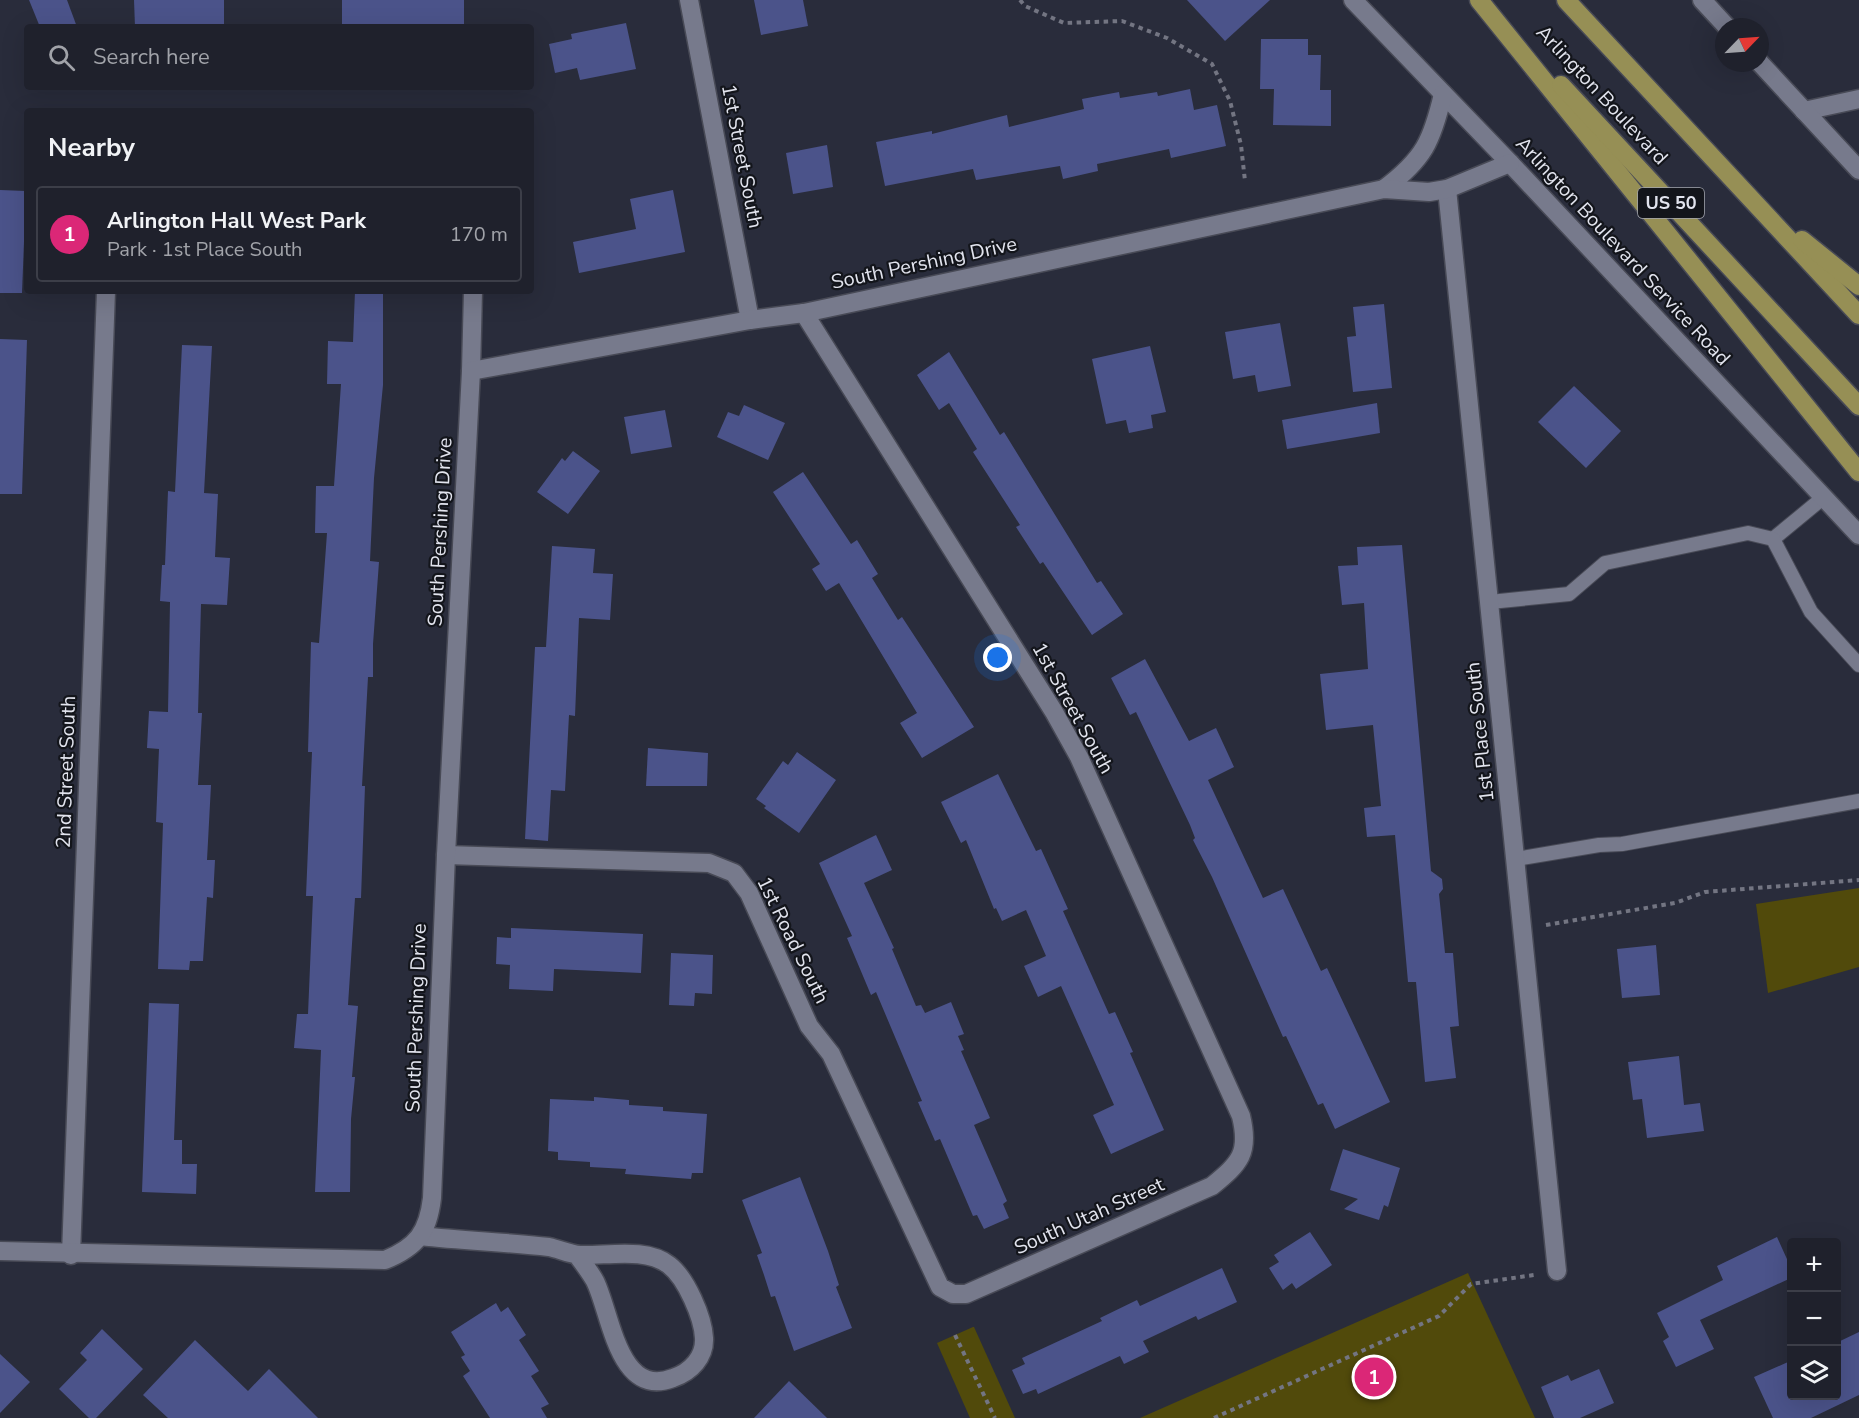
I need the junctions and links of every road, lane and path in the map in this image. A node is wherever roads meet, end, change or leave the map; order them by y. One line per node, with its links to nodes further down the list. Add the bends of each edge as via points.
1 (689, 0): 23 (street, 1st Street South)
2 (1020, 0): 14 (path, via 1024,6 1065,23 1122,21 1167,38 1212,64 1230,101)
3 (1353, 0): 9 (street, Arlington Boulevard Service Road)
4 (1481, 0): 25 (highway, Arlington Boulevard / US 50); 26 (highway)
5 (1566, 0): 17 (highway, Arlington Boulevard / US 50)
6 (1702, 0): 7 (street)
7 (1719, 18)
8 (1768, 72): 11 (street)
9 (1443, 94): 12 (street, Arlington Boulevard Service Road); 15 (street, South Pershing Drive, via 1430,141 1404,174)
10 (1859, 99): 11 (street)
11 (1804, 111): 13 (street)
12 (1510, 163): 16 (street, South Pershing Drive); 27 (street, Arlington Boulevard Service Road)
13 (1859, 170)
14 (1245, 181)
15 (1384, 189): 16 (street, South Pershing Drive); 21 (street, South Pershing Drive)
16 (1446, 189): 30 (street, 1st Place South)
17 (1756, 204): 18 (highway); 22 (highway, Arlington Boulevard / US 50)
18 (1859, 286)
19 (106, 294): 41 (street, 2nd Street South)
20 (473, 294): 24 (street, South Pershing Drive)
21 (804, 313): 23 (street, South Pershing Drive); 37 (street, 1st Street South, via 1079,757 1241,1116 1246,1134)
22 (1859, 315)
23 (750, 320): 24 (street, South Pershing Drive)
24 (471, 371): 33 (street, South Pershing Drive)
25 (1859, 406)
26 (1859, 472)
27 (1824, 497): 28 (street, Arlington Boulevard Service Road); 29 (lane)
28 (1859, 535)
29 (1773, 539): 30 (lane, via 1748,533 1605,563 1569,594); 31 (lane, via 1812,612)
30 (1490, 602): 34 (street, 1st Place South)
31 (1859, 665)
32 (1859, 801): 34 (lane)
33 (446, 855): 38 (street, South Pershing Drive, via 432,1198); 43 (street, 1st Road South, via 709,863 734,873 748,893 809,1026 831,1054)
34 (1516, 859): 36 (street, 1st Place South)
35 (1859, 880): 36 (path, via 1705,892 1675,903)
36 (1523, 929): 42 (street, 1st Place South)
37 (1244, 1153): 43 (street, South Utah Street, via 1231,1171 1212,1186 966,1294 953,1294)
38 (421, 1236): 40 (street); 41 (street, via 403,1252 385,1260)
39 (0, 1251): 41 (street)
40 (577, 1254): 40 (street, via 595,1282 623,1359 637,1374 665,1381 684,1374 694,1365 703,1345 699,1316 691,1295 670,1265 651,1256)
41 (71, 1255)
42 (1557, 1271): 46 (path, via 1471,1284 1439,1316)
43 (940, 1287)
44 (955, 1335): 45 (path)
45 (995, 1418)
46 (1214, 1418)

